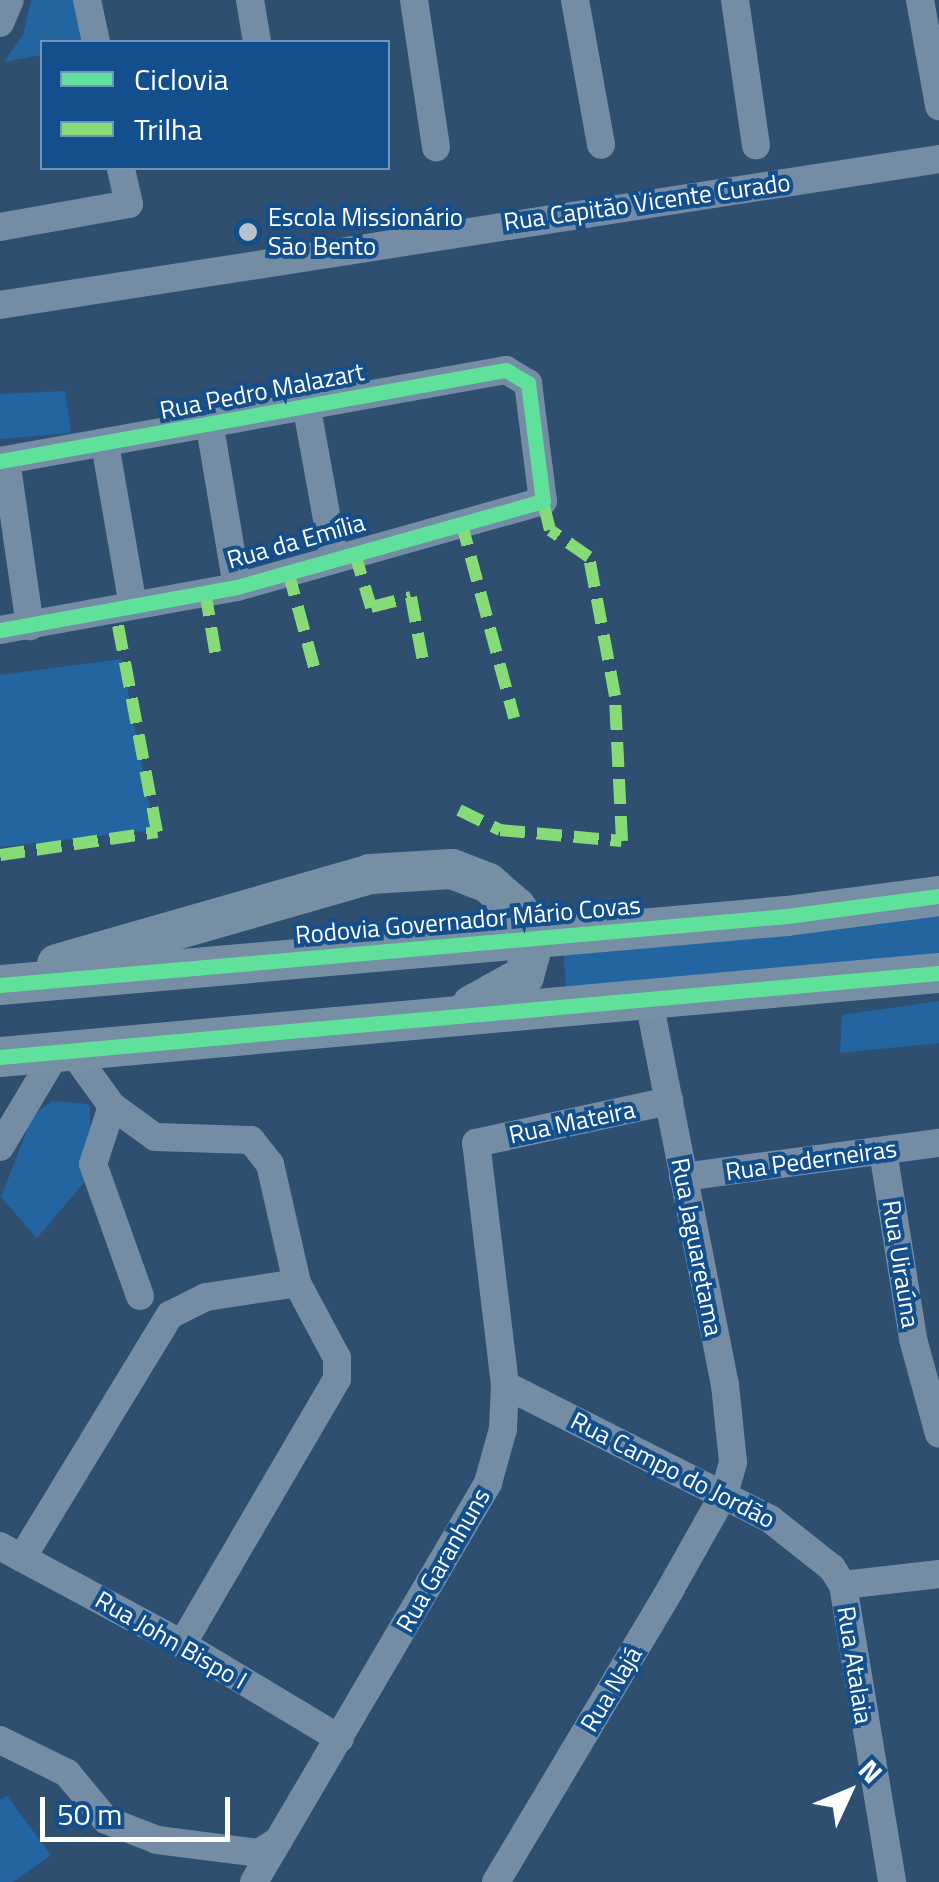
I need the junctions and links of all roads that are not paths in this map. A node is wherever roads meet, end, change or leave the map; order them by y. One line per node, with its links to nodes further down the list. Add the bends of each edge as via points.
1 (10, 0): 8 (street)
2 (88, 0): 9 (street)
3 (250, 0): 10 (street)
4 (414, 0): 14 (street)
5 (575, 0): 12 (street)
6 (734, 0): 13 (street)
7 (920, 0): 11 (street)
8 (0, 23)
9 (96, 40)
10 (257, 40)
11 (939, 106)
12 (600, 144)
13 (756, 145)
14 (436, 147)
15 (939, 160): 18 (street, Rua Capitão Vicente Curado)
16 (121, 170): 17 (street, via 129,204)
17 (0, 227)
18 (0, 305)
19 (306, 409): 20 (street, Rua Pedro Malazart); 23 (street, Rua Pedro Malazart, via 506,370 528,383); 24 (street)
20 (210, 427): 21 (street, Rua Pedro Malazart); 25 (street)
21 (105, 444): 22 (street, Rua Pedro Malazart); 26 (street)
22 (3, 461): 27 (street)
23 (544, 501): 24 (street, Rua da Emília)
24 (334, 557): 25 (street, Rua da Emília)
25 (237, 587): 26 (street, Rua da Emília)
26 (132, 601): 27 (street, Rua da Emília)
27 (30, 626): 28 (street, Rua da Emília)
28 (0, 630)
29 (939, 896): 30 (highway, Rodovia Governador Mário Covas)
30 (548, 936): 32 (highway, Rodovia Governador Mário Covas); 32 (highway, via 472,873 394,870 107,948); 34 (highway, via 542,972); 35 (highway, via 514,987)
31 (939, 973): 33 (highway)
32 (11, 984)
33 (649, 1000): 34 (highway); 38 (street, Rua Jaguaretama)
34 (566, 1007): 35 (highway)
35 (428, 1018): 36 (highway)
36 (64, 1052): 37 (highway); 39 (street); 42 (street)
37 (0, 1057)
38 (668, 1100): 41 (street, Rua Mateira); 44 (street, Rua Jaguaretama)
39 (112, 1106): 45 (street, via 155,1137 252,1140 270,1164); 46 (street, via 93,1164)
40 (939, 1142): 43 (street, Rua Pederneiras)
41 (476, 1143): 47 (street, Rua Garanhuns)
42 (0, 1148)
43 (883, 1151): 44 (street, Rua Pederneiras); 48 (street, Rua Uiraúna, via 913,1340)
44 (683, 1177): 49 (street, Rua Jaguaretama, via 725,1385 732,1462)
45 (297, 1283): 50 (street, via 206,1297 170,1315); 53 (street, via 331,1344 337,1379)
46 (140, 1296)
47 (504, 1385): 49 (street, Rua Campo do Jordão); 54 (street, Rua Garanhuns, via 503,1429 488,1483)
48 (939, 1434)
49 (724, 1494): 52 (street, Rua Campo do Jordão, via 798,1536); 58 (street, Rua Najá)
50 (11, 1552): 53 (street, Rua John Bispo I)
51 (939, 1574): 52 (street)
52 (838, 1576): 59 (street, Rua Atalaia)
53 (182, 1644): 54 (street, Rua John Bispo I)
54 (340, 1739): 56 (street, Rua Garanhuns)
55 (0, 1740): 56 (street, via 67,1773 106,1820 157,1840 259,1853)
56 (280, 1840): 57 (street, Rua Garanhuns)
57 (254, 1882)
58 (496, 1882)
59 (892, 1882)

